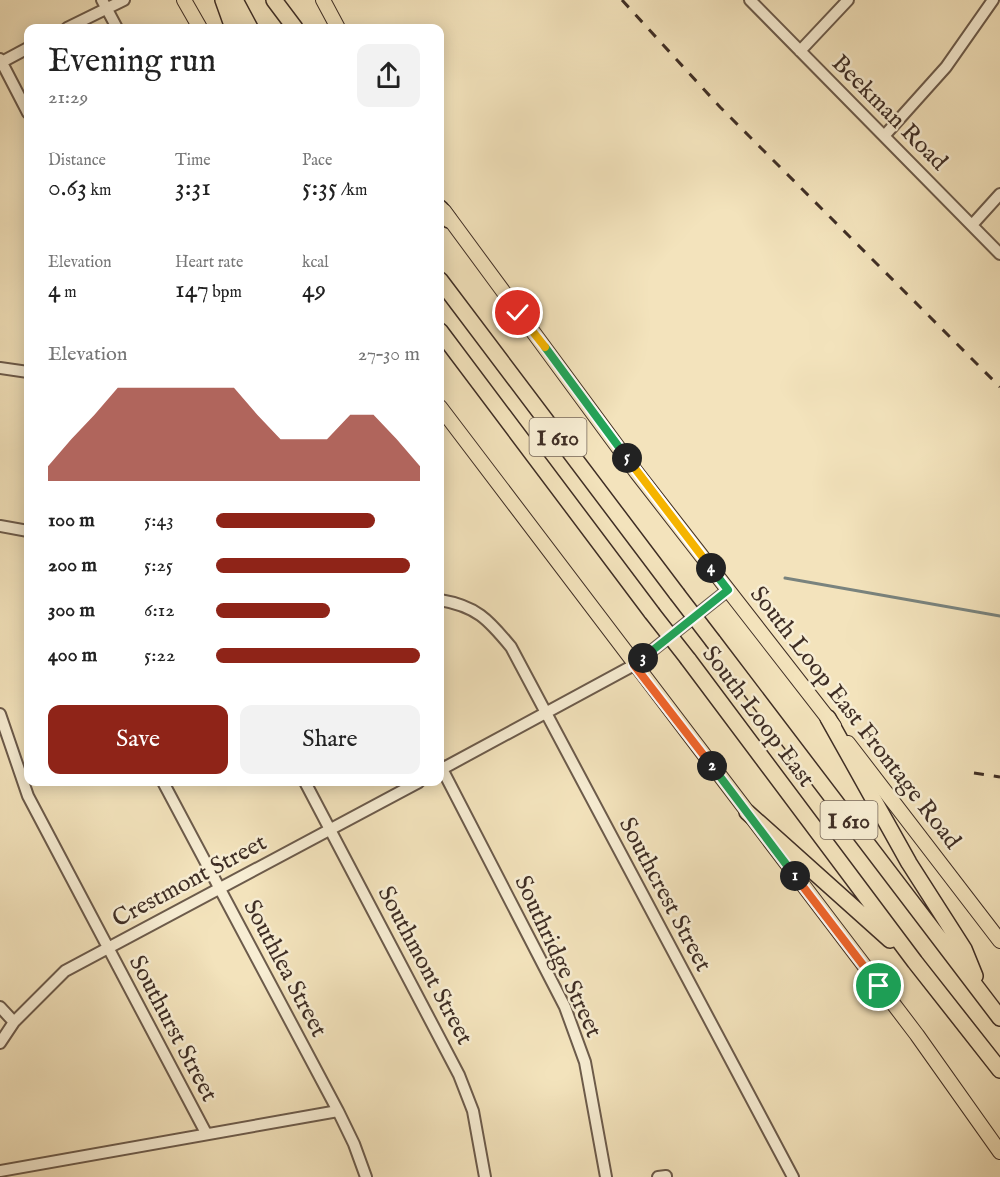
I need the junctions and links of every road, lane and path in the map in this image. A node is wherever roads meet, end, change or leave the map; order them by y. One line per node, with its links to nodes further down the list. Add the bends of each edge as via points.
1 (124, 0): 11 (street)
2 (184, 0): 14 (main road)
3 (223, 0): 15 (highway)
4 (235, 0): 16 (highway)
5 (269, 0): 17 (highway)
6 (274, 0): 18 (highway)
7 (323, 0): 19 (main road)
8 (750, 0): 21 (street, Beekman Road)
9 (848, 0): 21 (street)
10 (993, 0): 24 (street, via 946,67)
11 (105, 4): 12 (street); 13 (street)
12 (73, 24)
13 (115, 24)
14 (198, 24)
15 (232, 24)
16 (248, 24)
17 (283, 24)
18 (292, 24)
19 (336, 24)
20 (24, 50): 22 (street)
21 (800, 51): 24 (street, Beekman Road)
22 (0, 61): 23 (street)
23 (24, 106)
24 (885, 135): 27 (street, Beekman Road)
25 (1000, 194): 27 (street)
26 (444, 214): 36 (main road, South Loop East Frontage Road)
27 (972, 225): 28 (street, Beekman Road)
28 (1000, 254)
29 (444, 285): 55 (highway, South Loop East / I 610, bridge)
30 (444, 336): 54 (highway, South Loop East / I 610, bridge)
31 (0, 368): 32 (street)
32 (24, 371)
33 (444, 412): 38 (main road)
34 (0, 526): 35 (street)
35 (24, 530)
36 (728, 590): 38 (street); 41 (main road, South Loop East Frontage Road)
37 (444, 601): 40 (street, Southcrest Street, via 463,604 488,619 511,647)
38 (634, 665): 40 (street); 49 (main road)
39 (0, 714): 44 (street, Southurst Street)
40 (546, 714): 42 (street); 68 (street, Southcrest Street)
41 (828, 718): 52 (main road, South Loop East Frontage Road); 55 (highway, via 909,863 964,949)
42 (444, 766)
43 (444, 776): 67 (street, Southridge Street, via 565,1007 585,1062)
44 (24, 784)
45 (25, 786): 53 (street, Southurst Street)
46 (166, 786): 51 (street, Southlea Street)
47 (307, 786): 50 (street, Southmont Street)
48 (411, 786): 50 (street, Crestmont Street)
49 (747, 812): 54 (highway); 63 (main road)
50 (330, 829): 51 (street, Crestmont Street); 66 (street, Southmont Street, via 459,1075 473,1111)
51 (219, 888): 53 (street, Crestmont Street); 61 (street, Southlea Street)
52 (1000, 941)
53 (107, 947): 58 (street, Crestmont Street, via 65,971); 62 (street, Southurst Street)
54 (915, 962): 60 (highway, South Loop East / I 610)
55 (985, 998): 57 (highway, South Loop East / I 610)
56 (0, 1007): 58 (street)
57 (1000, 1018)
58 (14, 1022): 59 (street, Crestmont Street)
59 (0, 1043)
60 (1000, 1070)
61 (338, 1111): 62 (street); 65 (street, Southlea Street)
62 (206, 1133): 64 (street)
63 (1000, 1152)
64 (0, 1171)
65 (366, 1177)
66 (485, 1177)
67 (606, 1177)
68 (793, 1177)

